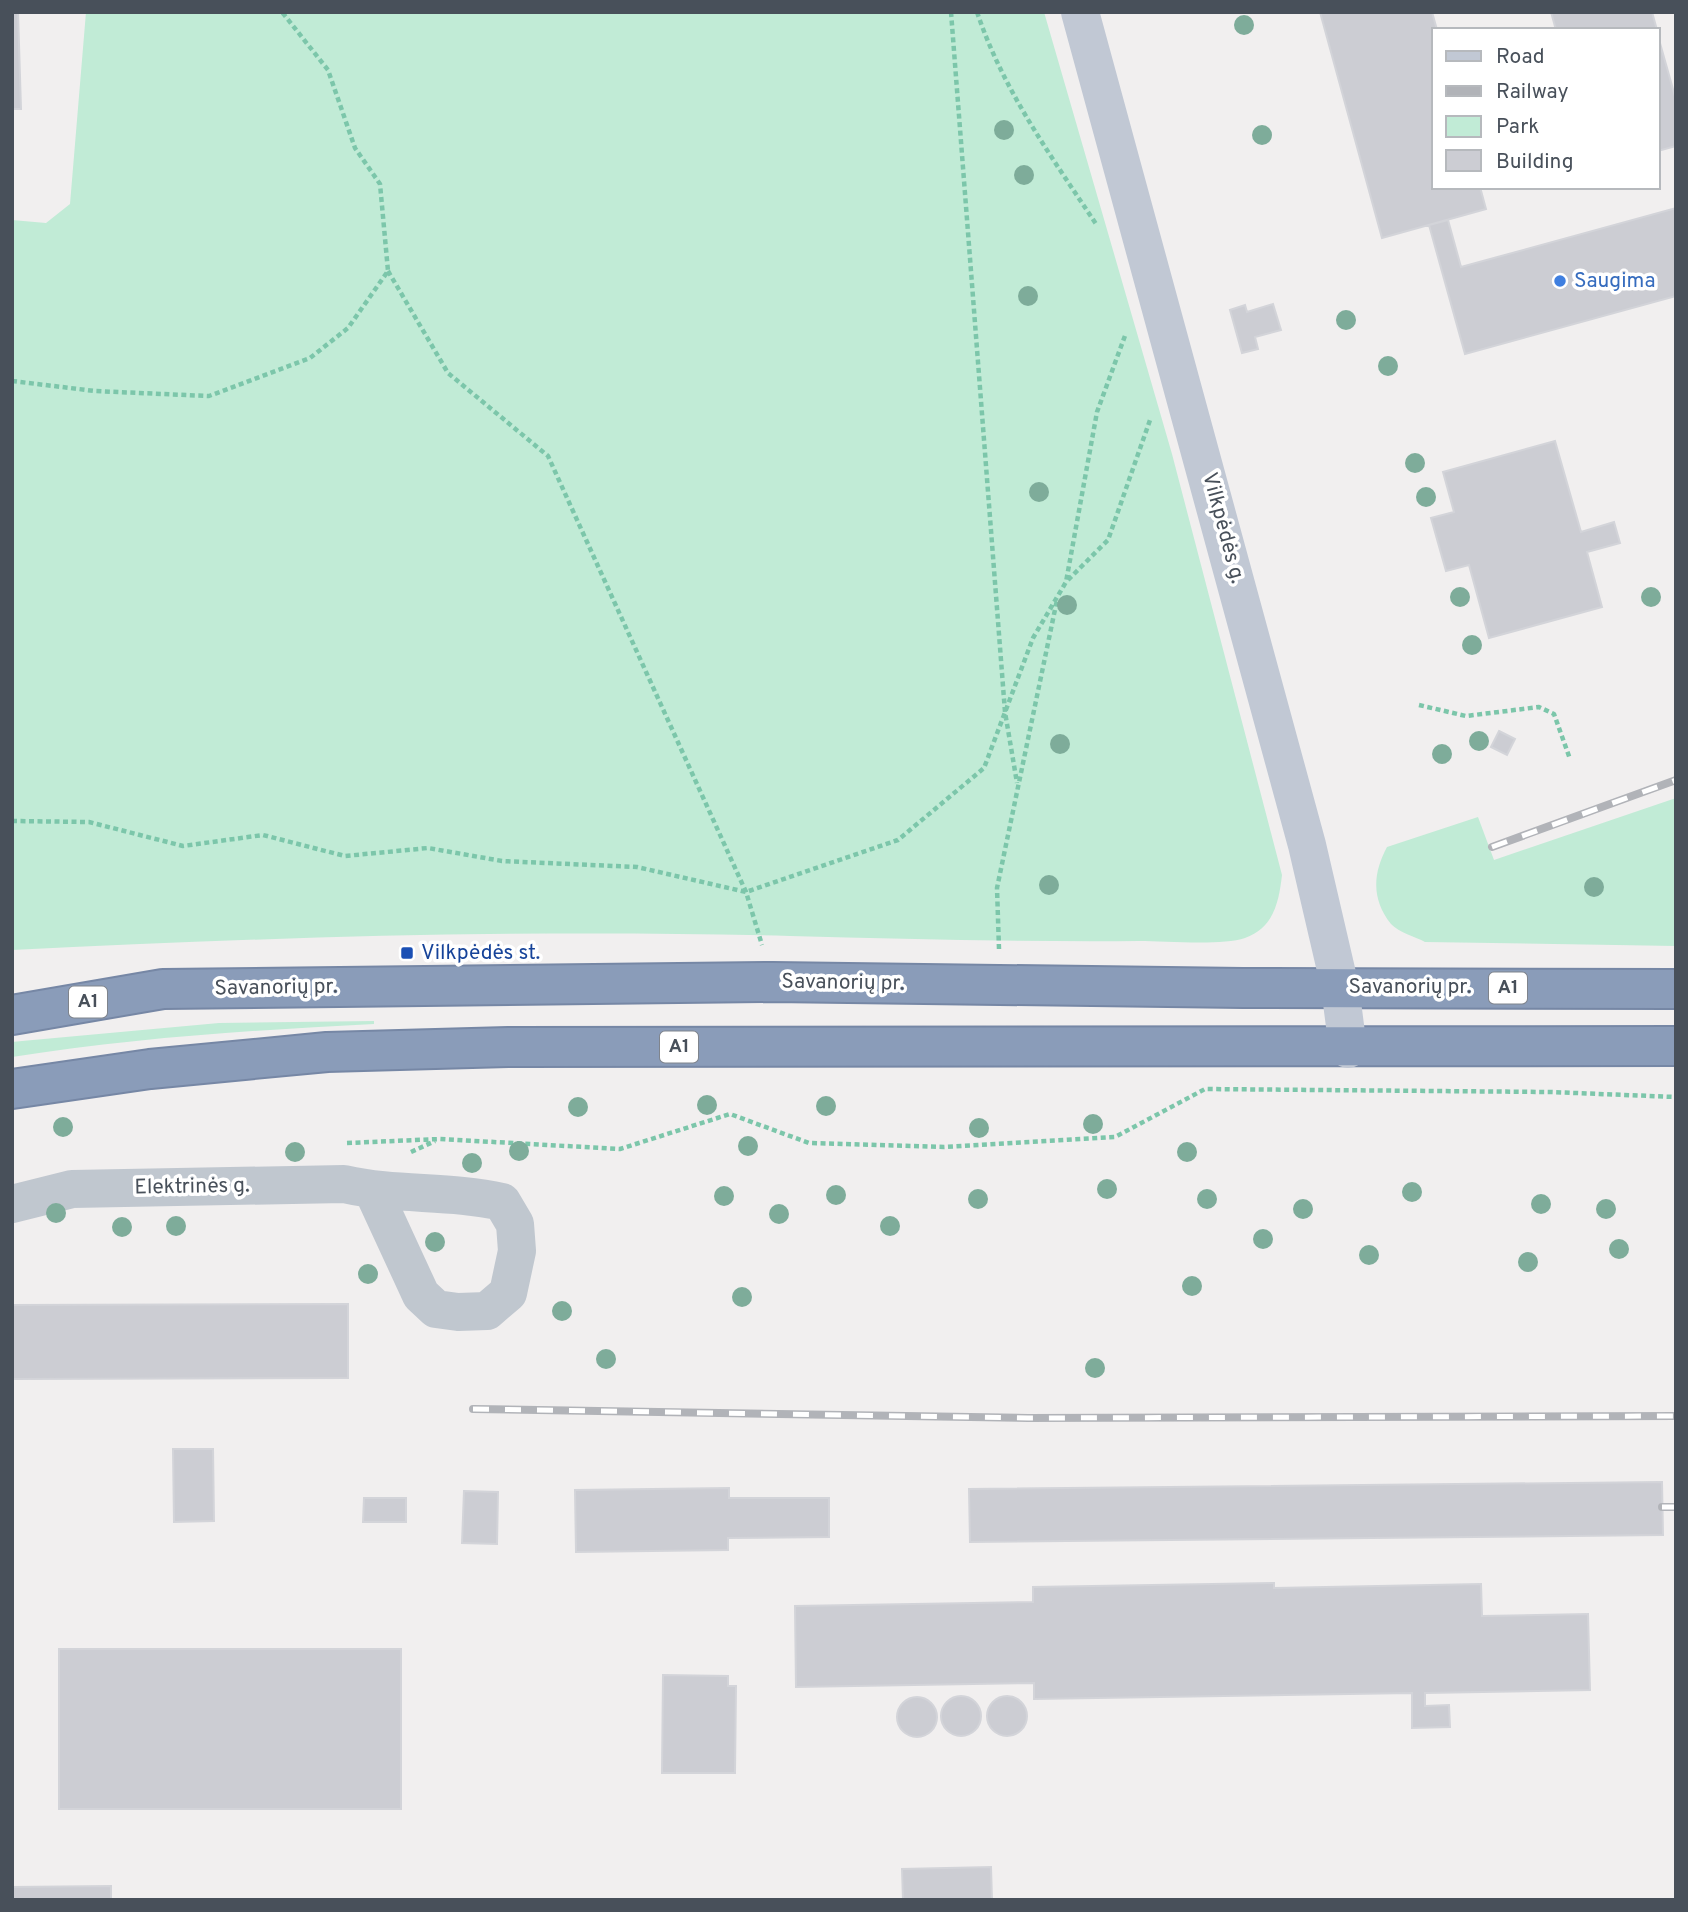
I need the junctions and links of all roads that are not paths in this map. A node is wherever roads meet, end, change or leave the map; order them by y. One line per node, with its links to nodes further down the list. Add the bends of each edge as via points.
1 (1080, 12): 2 (main road, Vilkpėdės g., via 1241,593)
2 (1340, 987): 3 (highway, Savanorių pr. / A1, via 772,982); 4 (highway, Savanorių pr. / A1); 8 (main road, Vilkpėdės g.)
3 (163, 989): 5 (highway); 6 (highway, Savanorių pr. / A1)
4 (1676, 989)
5 (12, 994)
6 (12, 1015)
7 (1676, 1046): 8 (highway, A1)
8 (1348, 1049): 9 (highway, A1, via 508,1047 327,1052 150,1069)
9 (12, 1089)
10 (373, 1191): 11 (street, Elektrinės g., via 344,1184 72,1189)
11 (12, 1204)

